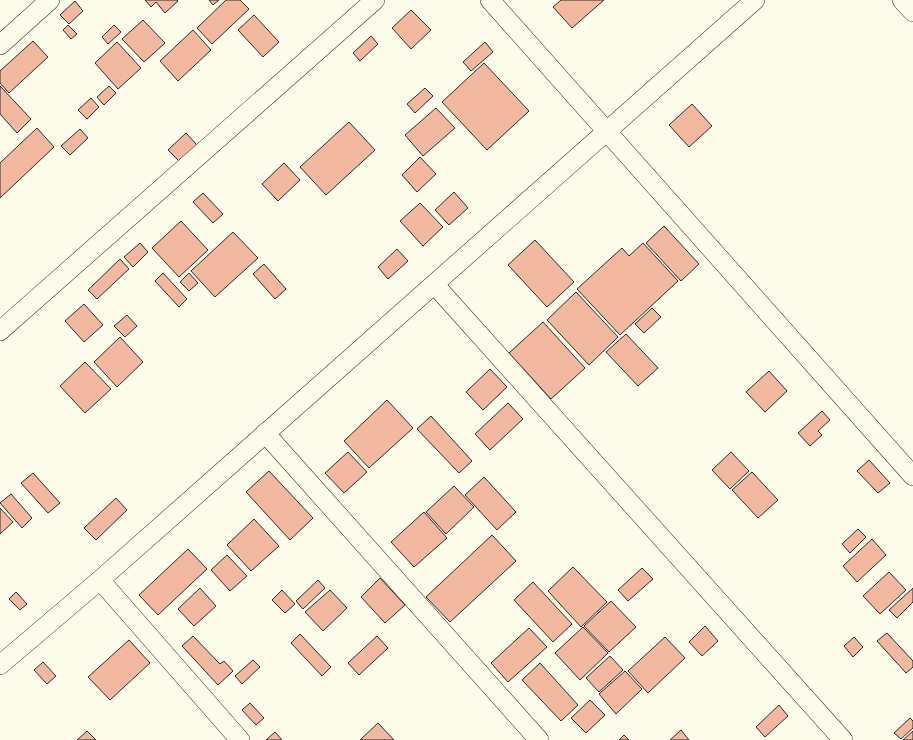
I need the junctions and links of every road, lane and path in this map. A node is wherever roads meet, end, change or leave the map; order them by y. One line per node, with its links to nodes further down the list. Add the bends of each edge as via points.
1 (50, 0): 7 (street)
2 (375, 0): 10 (street)
3 (490, 0): 8 (street)
4 (755, 0): 8 (street)
5 (902, 0): 6 (street)
6 (913, 12)
7 (0, 45)
8 (606, 131): 9 (street); 12 (street)
9 (434, 284): 11 (street); 17 (street)
10 (0, 331)
11 (265, 433): 13 (street); 16 (street)
12 (913, 476)
13 (100, 580): 14 (street); 15 (street)
14 (0, 665)
15 (240, 740)
16 (538, 740)
17 (843, 740)

